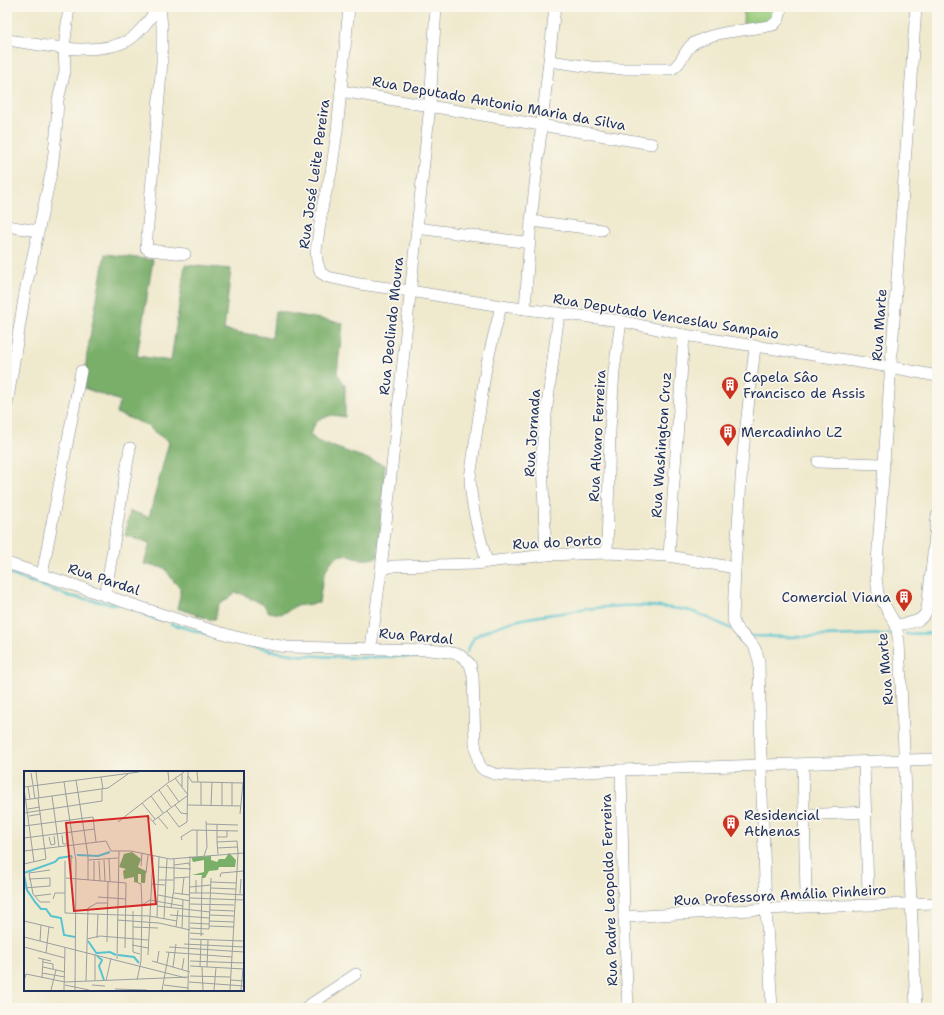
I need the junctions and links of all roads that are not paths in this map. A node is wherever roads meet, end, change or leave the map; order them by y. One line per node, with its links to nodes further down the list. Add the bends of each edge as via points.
1 (69, 7): 9 (street)
2 (159, 7): 9 (street, via 128,40 88,49); 21 (street, via 162,62 146,249)
3 (349, 7): 11 (street, Rua José Leite Pereira)
4 (436, 7): 12 (street, Rua Deolindo Moura)
5 (556, 7): 10 (street)
6 (781, 7): 10 (street, via 779,19 774,25 708,37 694,43 672,69 597,68)
7 (916, 7): 30 (street, Rua Marte)
8 (7, 40): 9 (street)
9 (64, 48): 19 (street, via 65,71 58,100 52,169)
10 (550, 61): 13 (street)
11 (341, 92): 12 (street, Rua Deputado Antonio Maria da Silva); 22 (street, Rua José Leite Pereira, via 331,173 323,203 317,244 317,261)
12 (430, 105): 13 (street, Rua Deputado Antonio Maria da Silva); 17 (street, Rua Deolindo Moura)
13 (542, 124): 14 (street, Rua Deputado Antonio Maria da Silva); 15 (street)
14 (652, 144)
15 (531, 221): 18 (street); 20 (street)
16 (7, 226): 19 (street)
17 (417, 228): 20 (street); 23 (street, Rua Deolindo Moura)
18 (602, 230)
19 (38, 231): 33 (street, via 25,292)
20 (530, 243): 25 (street)
21 (185, 254)
22 (321, 272): 23 (street, Rua Deputado Venceslau Sampaio, via 340,281)
23 (410, 291): 24 (street, Rua Deputado Venceslau Sampaio); 44 (street, Rua Deolindo Moura)
24 (501, 306): 25 (street, Rua Deputado Venceslau Sampaio); 41 (street, via 486,367 470,478 475,516)
25 (525, 309): 26 (street, Rua Deputado Venceslau Sampaio)
26 (560, 313): 27 (street, Rua Deputado Venceslau Sampaio); 39 (street, Rua Jornada, via 542,461)
27 (620, 321): 28 (street, Rua Deputado Venceslau Sampaio); 38 (street, Rua Alvaro Ferreira, via 610,430)
28 (684, 335): 29 (street, Rua Deputado Venceslau Sampaio); 40 (street, Rua Washington Cruz)
29 (755, 347): 30 (street, Rua Deputado Venceslau Sampaio); 43 (street)
30 (891, 367): 32 (street, Rua Deputado Venceslau Sampaio); 36 (street, Rua Marte)
31 (81, 371): 45 (street)
32 (937, 376)
33 (7, 405)
34 (130, 448): 46 (street)
35 (818, 462): 36 (street)
36 (883, 464): 47 (street, Rua Marte, via 876,586 880,600)
37 (937, 516): 47 (street, via 925,616 920,620)
38 (607, 553): 39 (street, Rua do Porto); 40 (street, Rua do Porto)
39 (546, 555): 41 (street, Rua do Porto)
40 (669, 556): 43 (street, Rua do Porto)
41 (487, 562): 44 (street, Rua do Porto, via 393,566)
42 (7, 563): 45 (street, Rua Pardal)
43 (735, 568): 53 (street, via 734,625 751,643 759,661)
44 (381, 570): 48 (street, Rua Deolindo Moura)
45 (42, 575): 46 (street, Rua Pardal)
46 (105, 596): 48 (street, Rua Pardal, via 224,634 262,643 287,647)
47 (896, 625): 50 (street, Rua Marte, via 900,642)
48 (371, 648): 54 (street, Rua Pardal, via 448,652 460,655 470,664 473,676 475,743 480,766 489,772 512,776)
49 (937, 759): 50 (street, Rua Pardal)
50 (905, 760): 51 (street, Rua Pardal); 60 (street, Rua Marte)
51 (864, 763): 52 (street, Rua Pardal); 55 (street)
52 (803, 765): 53 (street, Rua Pardal); 56 (street)
53 (761, 766): 54 (street, Rua Pardal); 61 (street)
54 (622, 770): 62 (street, Rua Padre Leopoldo Ferreira)
55 (865, 812): 56 (street); 57 (street)
56 (804, 815): 58 (street)
57 (868, 891)
58 (806, 896)
59 (937, 903): 60 (street, Rua Professora Amália Pinheiro)
60 (911, 904): 61 (street, Rua Professora Amália Pinheiro); 67 (street, Rua Marte)
61 (766, 909): 62 (street, Rua Professora Amália Pinheiro); 66 (street)
62 (624, 917): 65 (street, Rua Padre Leopoldo Ferreira)
63 (356, 974): 64 (street)
64 (305, 1008)
65 (628, 1008)
66 (772, 1008)
67 (916, 1008)

